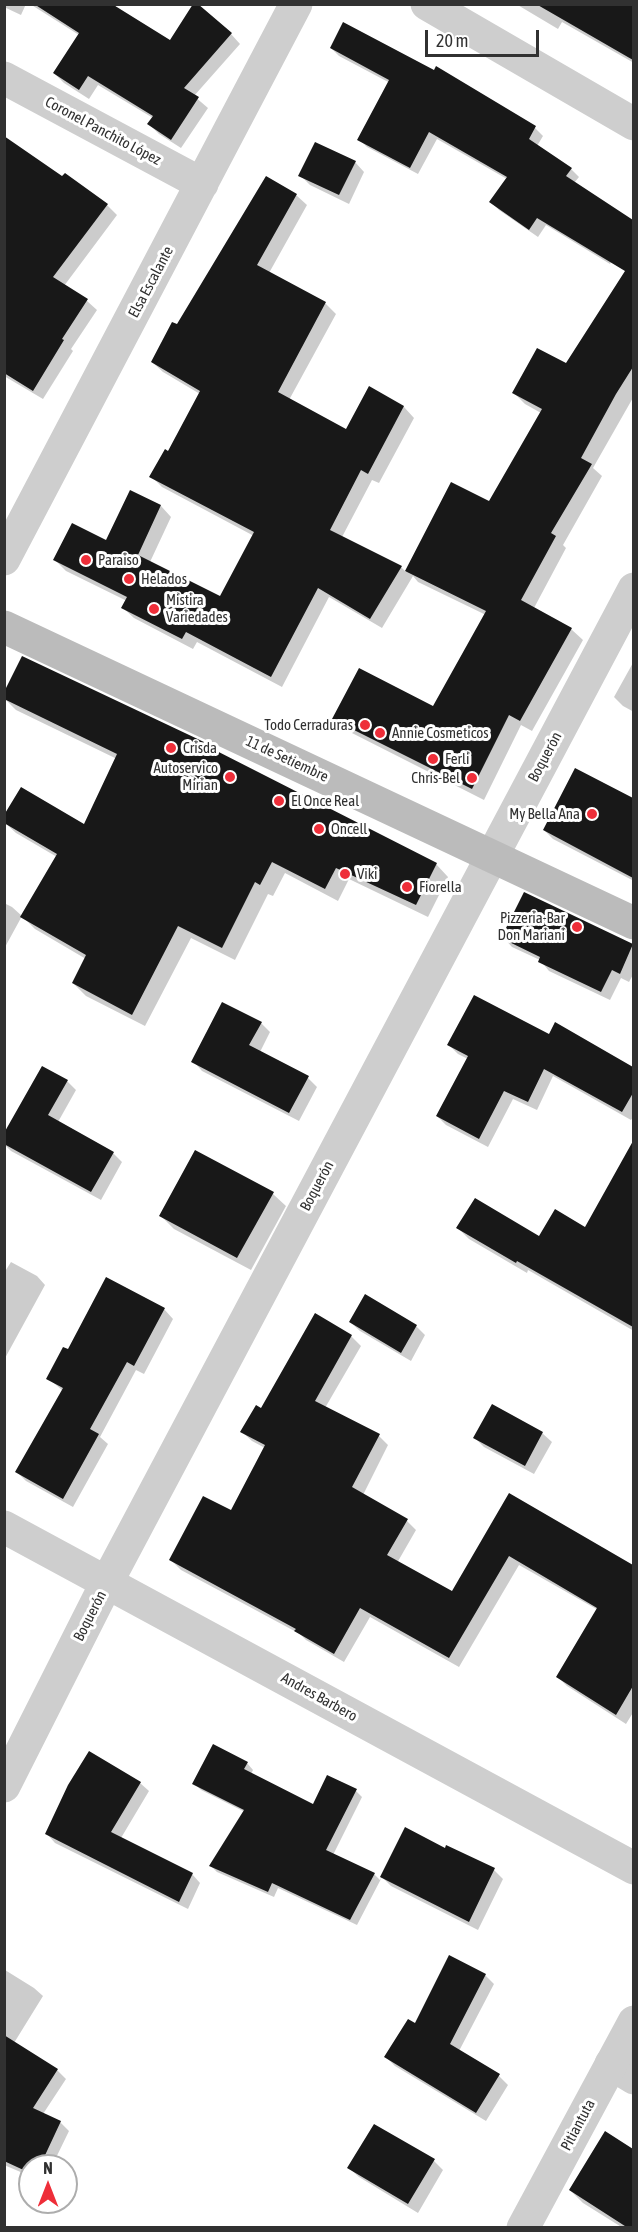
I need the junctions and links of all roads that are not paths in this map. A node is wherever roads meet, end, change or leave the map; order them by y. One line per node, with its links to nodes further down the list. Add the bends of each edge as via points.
1 (296, 4): 5 (street, Elsa Escalante)
2 (427, 4): 4 (street)
3 (4, 78): 5 (street, Coronel Panchito López)
4 (633, 124)
5 (202, 184): 6 (street, Elsa Escalante)
6 (4, 560)
7 (633, 589): 9 (street, Boquerón)
8 (4, 627): 9 (main road, 11 de Setiembre)
9 (493, 856): 10 (main road, 11 de Setiembre); 12 (street, Boquerón)
10 (633, 923)
11 (4, 1527): 12 (street, Andres Barbero)
12 (107, 1582): 13 (street, Boquerón); 14 (street, Andres Barbero)
13 (4, 1786)
14 (633, 1868)
15 (633, 2022): 16 (street, Pitiantuta)
16 (622, 2071): 17 (street, Pitiantuta)
17 (523, 2228)

